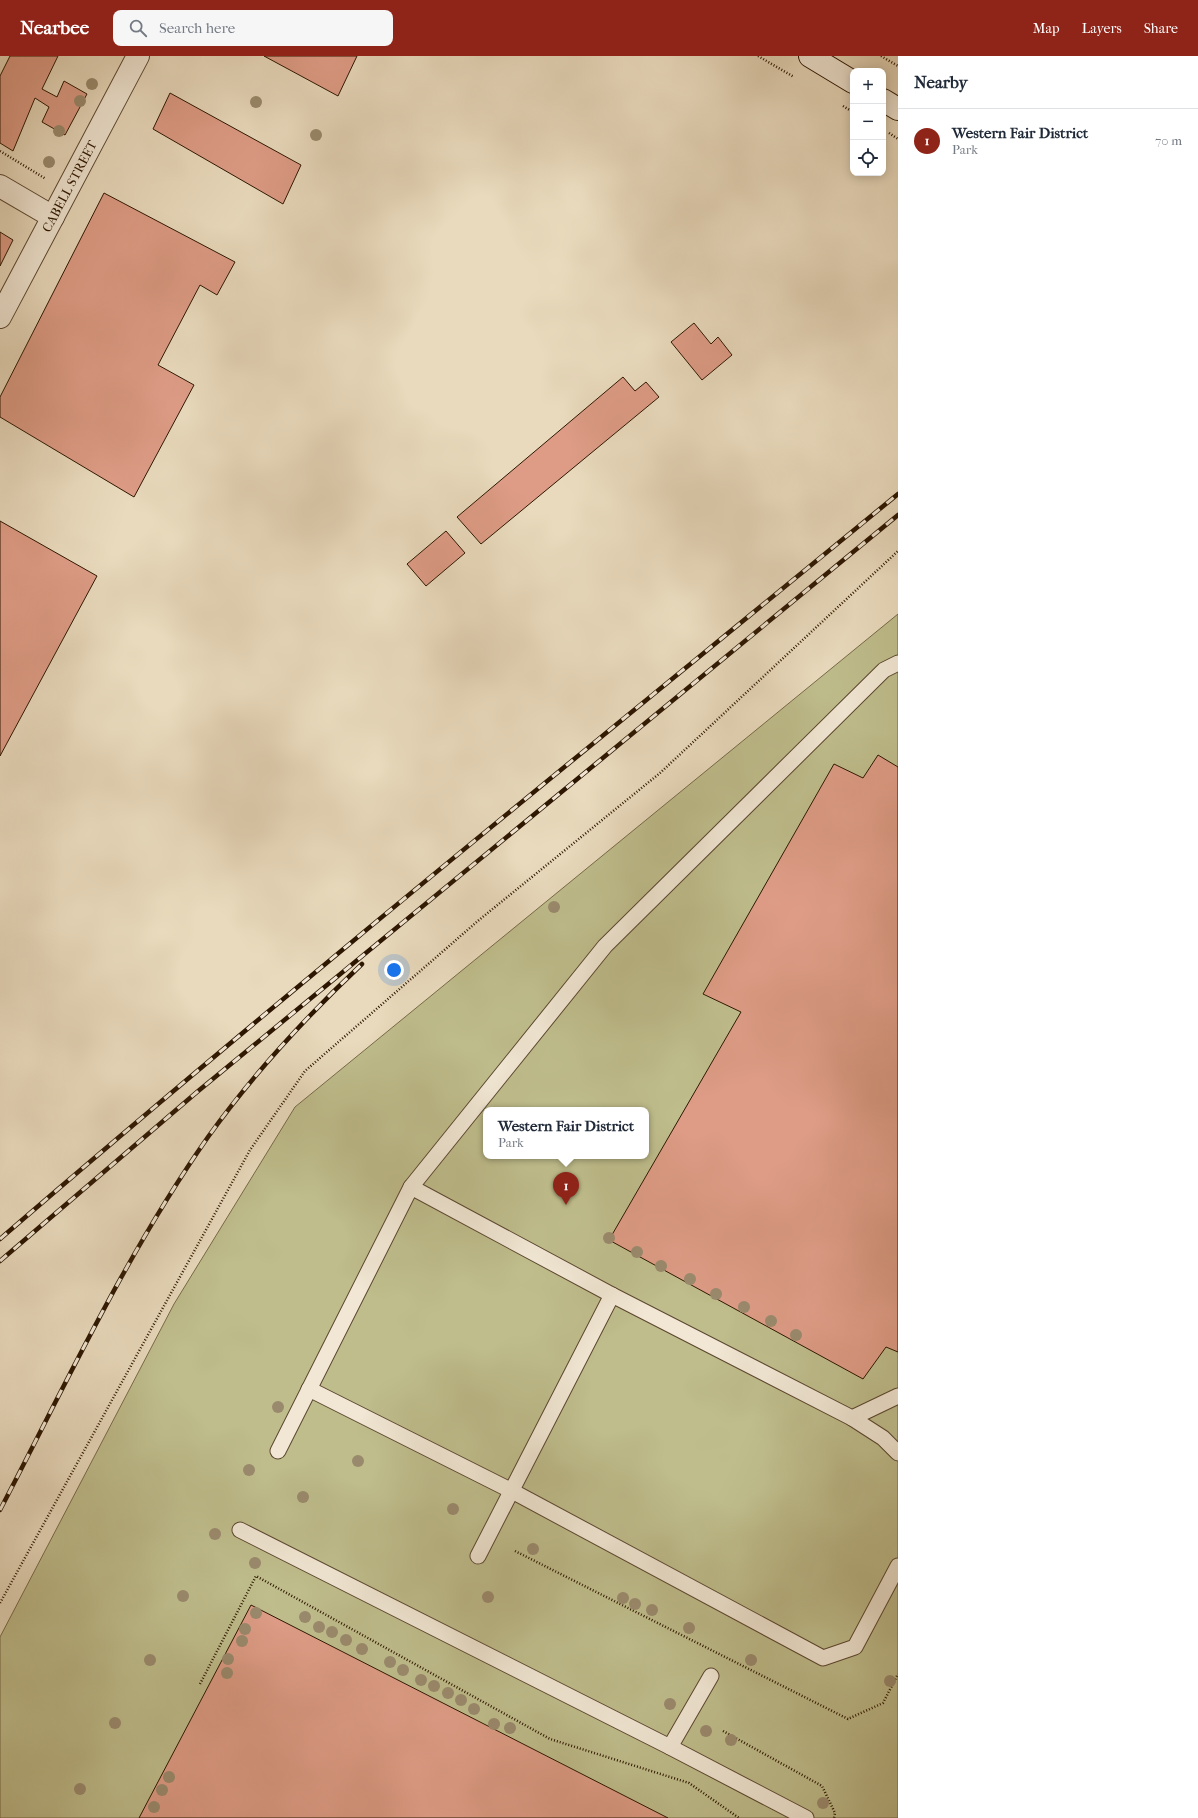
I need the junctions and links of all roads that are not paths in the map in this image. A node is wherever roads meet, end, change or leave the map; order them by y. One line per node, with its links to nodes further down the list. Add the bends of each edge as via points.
1 (138, 56): 7 (street, CABELL STREET)
2 (810, 56): 3 (street)
3 (850, 80)
4 (886, 102): 5 (street)
5 (898, 109)
6 (0, 186): 7 (street)
7 (52, 217): 8 (street, CABELL STREET)
8 (0, 317)
9 (898, 663): 10 (lane, via 884,670 605,946)
10 (412, 1187): 11 (lane); 12 (lane)
11 (612, 1296): 14 (lane); 17 (lane)
12 (309, 1389): 15 (lane); 17 (lane)
13 (898, 1396): 14 (lane)
14 (852, 1418): 16 (lane, via 883,1438)
15 (278, 1452)
16 (898, 1453)
17 (512, 1491): 19 (lane); 20 (lane, via 822,1658 855,1647)
18 (240, 1530): 22 (lane)
19 (478, 1556)
20 (898, 1566)
21 (711, 1676): 22 (lane)
22 (670, 1747): 23 (lane)
23 (806, 1818)

